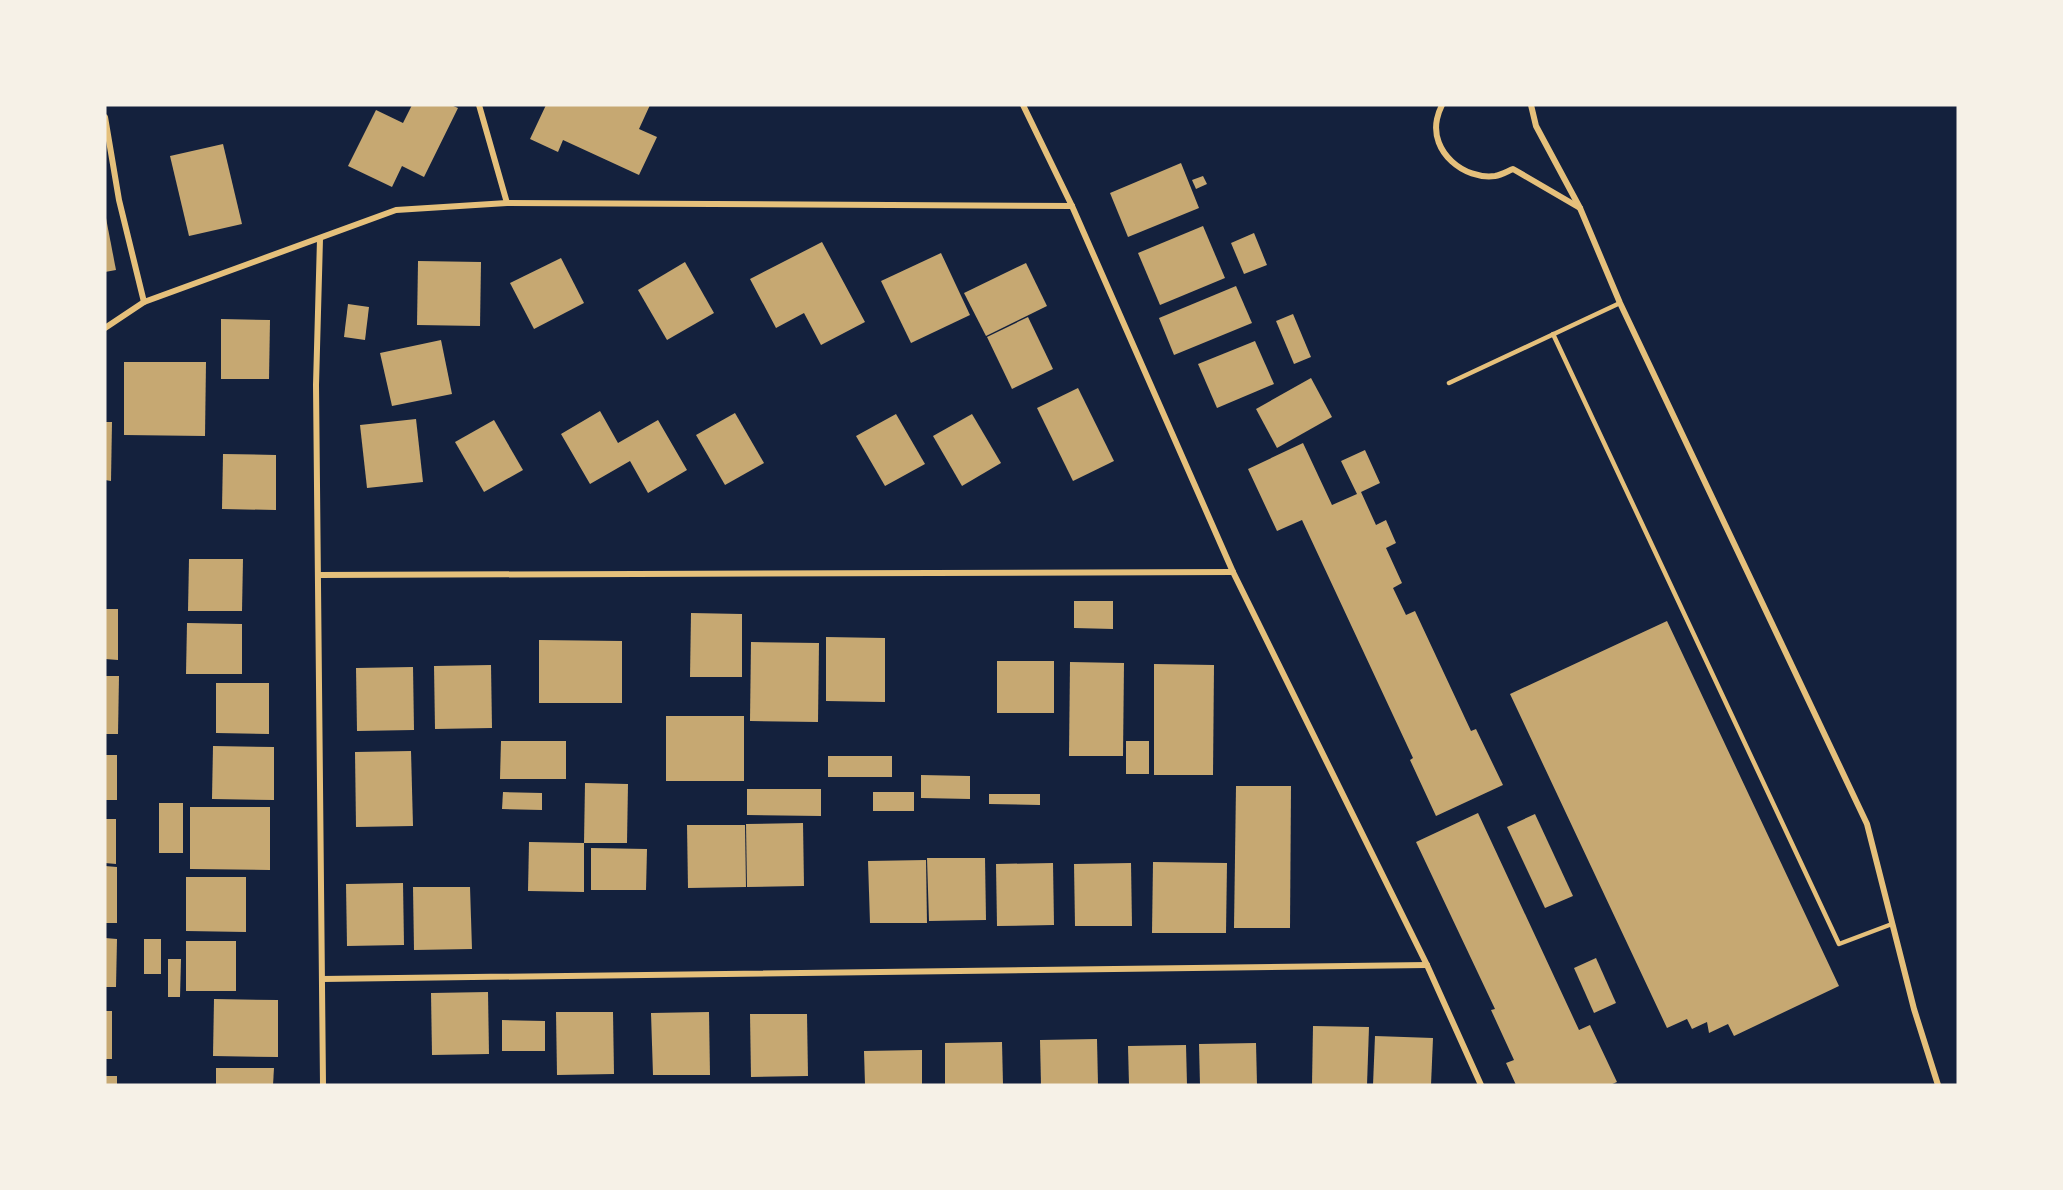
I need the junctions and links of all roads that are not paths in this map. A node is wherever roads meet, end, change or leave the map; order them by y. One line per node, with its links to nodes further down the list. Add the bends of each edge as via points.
1 (479, 105): 6 (street)
2 (1023, 105): 7 (street)
3 (1442, 105): 8 (street, via 1436,121 1439,145 1453,165 1471,174 1496,176 1513,169)
4 (1531, 105): 8 (street, via 1536,126)
5 (105, 117): 10 (street, via 119,200)
6 (507, 203): 7 (street); 9 (street, via 396,210)
7 (1072, 206): 15 (street)
8 (1580, 208): 11 (street)
9 (320, 238): 10 (street); 16 (street, via 316,385)
10 (144, 303): 12 (street)
11 (1620, 303): 13 (lane); 17 (street, via 1867,824)
12 (105, 328)
13 (1553, 334): 14 (lane); 17 (lane, via 1839,944)
14 (1449, 383)
15 (1233, 572): 16 (street); 18 (street)
16 (318, 575): 19 (street)
17 (1892, 924): 22 (street)
18 (1427, 965): 19 (street); 21 (street)
19 (322, 979): 20 (street)
20 (323, 1085)
21 (1481, 1085)
22 (1938, 1085)

